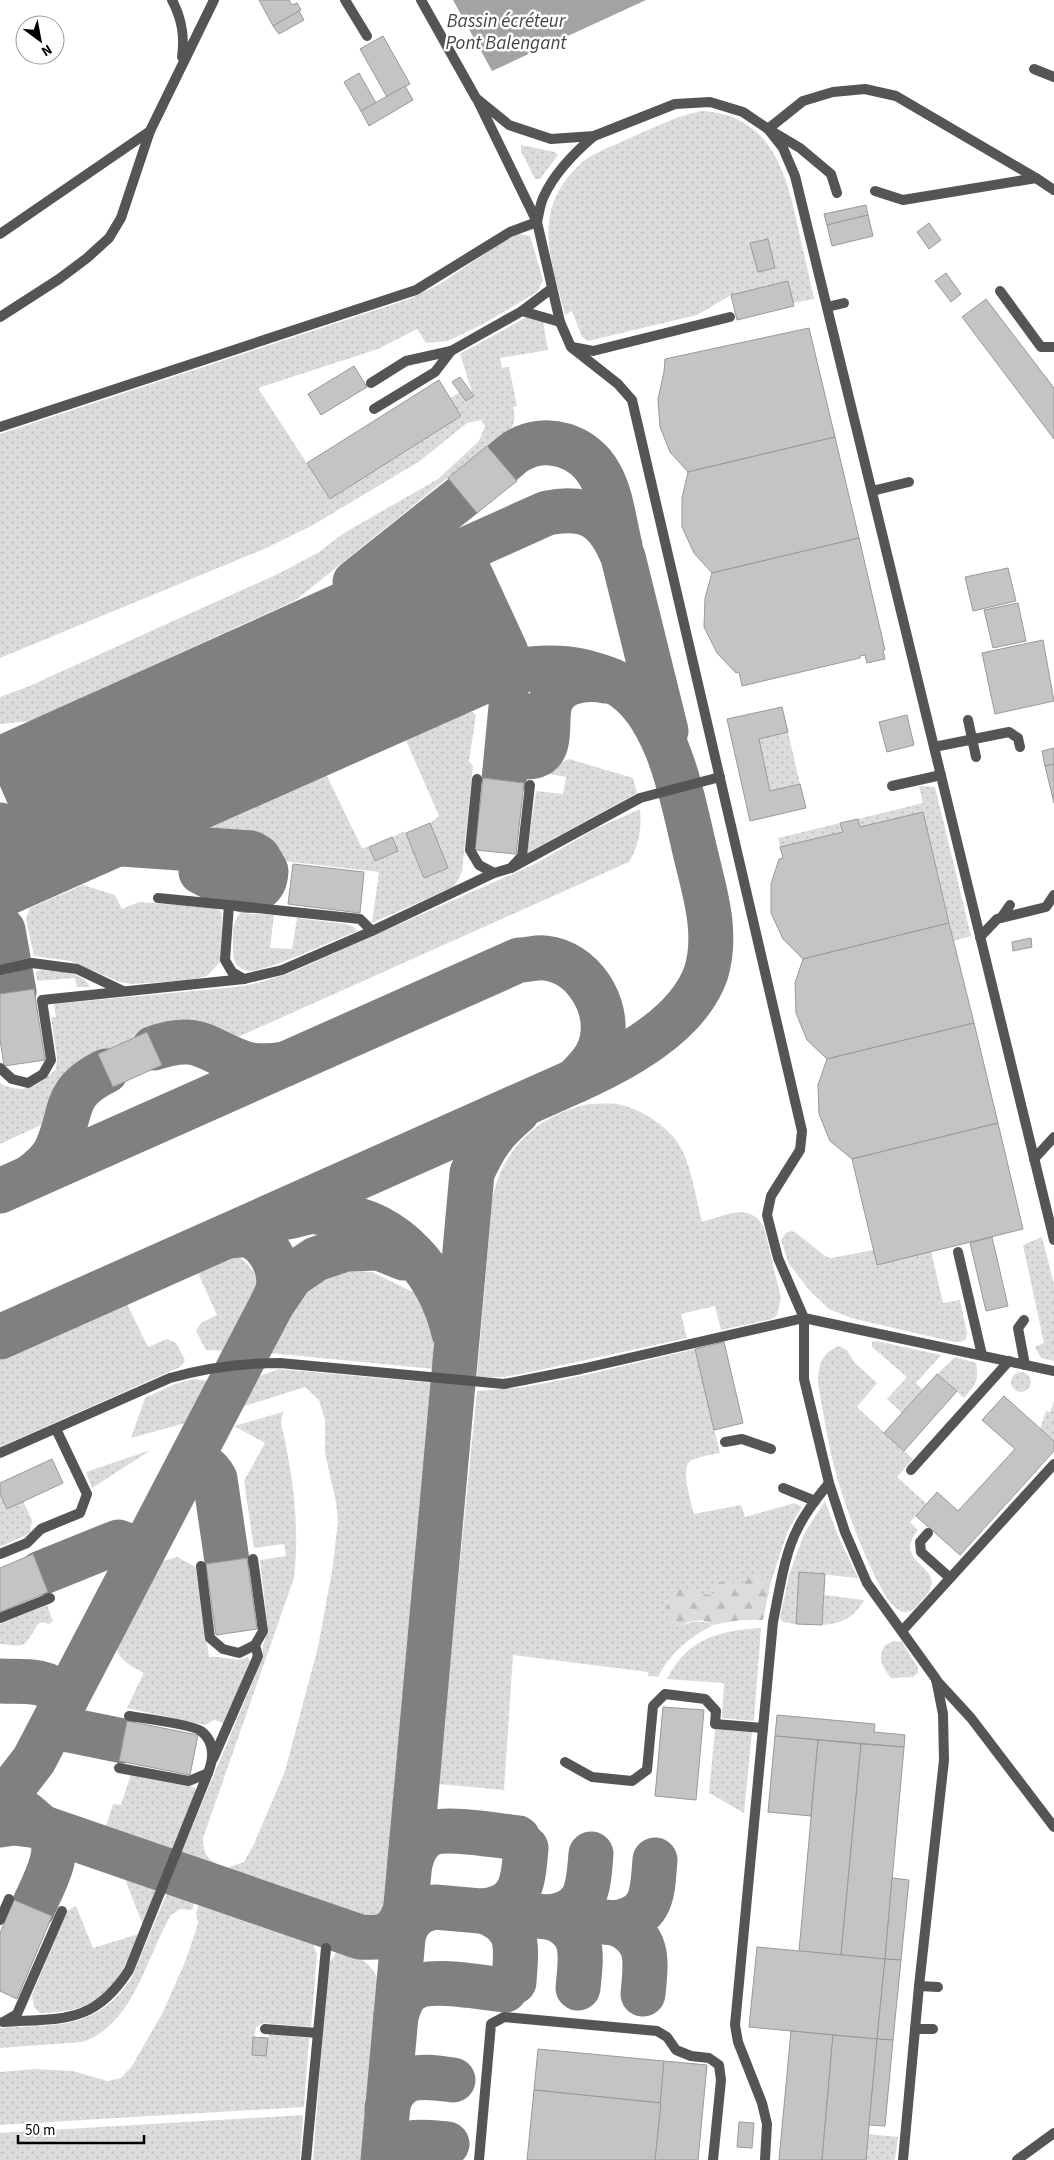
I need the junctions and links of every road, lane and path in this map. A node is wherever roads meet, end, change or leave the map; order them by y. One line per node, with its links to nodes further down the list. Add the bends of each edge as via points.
1 (172, 0): 6 (lane, via 185,38)
2 (214, 0): 6 (lane)
3 (345, 0): 5 (lane)
4 (420, 2): 9 (lane)
5 (367, 36)
6 (180, 68): 11 (lane)
7 (1034, 69): 8 (lane)
8 (1054, 77)
9 (476, 98): 12 (lane, via 509,125 552,139); 17 (lane)
10 (768, 129): 12 (lane, via 743,112 710,102 675,104); 13 (lane, via 803,101 833,92 865,89 896,96); 16 (lane, via 800,148 831,174); 22 (lane, via 783,148 795,176)
11 (150, 131): 18 (lane); 24 (lane, via 121,218 109,238 59,280)
12 (594, 136): 17 (lane, via 556,174 543,197)
13 (1036, 178): 14 (lane); 15 (lane, via 904,200)
14 (1054, 190)
15 (875, 191)
16 (837, 193)
17 (537, 222): 19 (lane); 32 (lane, via 510,232 416,290)
18 (0, 234)
19 (551, 288): 23 (lane); 26 (lane)
20 (1000, 291): 28 (lane, via 1041,347)
21 (844, 303): 22 (lane)
22 (827, 308): 34 (lane)
23 (522, 311): 26 (lane); 29 (lane)
24 (0, 317)
25 (730, 317): 27 (lane, via 593,351)
26 (560, 322): 27 (lane)
27 (571, 347): 41 (lane, via 618,384 632,400)
28 (1054, 347)
29 (451, 351): 30 (lane, via 406,361); 31 (lane, via 435,372)
30 (371, 382)
31 (374, 409)
32 (0, 427)
33 (908, 482): 34 (lane)
34 (872, 491): 37 (lane)
35 (968, 720): 36 (lane)
36 (972, 739): 37 (lane); 38 (lane, via 1009,732 1018,738); 39 (lane)
37 (934, 747): 40 (lane)
38 (1020, 747)
39 (976, 757)
40 (941, 775): 44 (lane); 53 (lane)
41 (720, 777): 45 (lane, via 640,798); 64 (lane, via 802,1132 800,1150 771,1196 767,1215 778,1258)
42 (477, 779): 46 (lane, via 470,850 479,865)
43 (530, 785): 45 (lane, via 522,856)
44 (892, 786)
45 (511, 868): 46 (lane)
46 (494, 873): 52 (lane)
47 (1054, 895): 51 (lane, via 1046,907)
48 (158, 898): 49 (lane)
49 (229, 905): 52 (lane, via 360,919); 55 (lane, via 225,960 232,972)
50 (1010, 905): 51 (lane)
51 (1001, 918): 53 (lane, via 996,919)
52 (372, 931): 55 (lane, via 282,970)
53 (980, 937): 59 (lane)
54 (0, 970): 56 (lane, via 32,963 77,970)
55 (244, 979): 56 (lane)
56 (124, 992): 57 (lane, via 42,1000 51,1060 43,1074 28,1083 12,1079)
57 (0, 1068)
58 (1054, 1137): 59 (lane)
59 (1034, 1158): 61 (lane)
60 (1054, 1192): 61 (lane)
61 (1043, 1194): 62 (lane)
62 (1054, 1240)
63 (958, 1252): 66 (lane)
64 (804, 1318): 66 (lane); 70 (lane, via 504,1384 280,1363 191,1372 170,1378); 76 (lane, via 804,1379)
65 (1024, 1320): 68 (lane, via 1018,1328)
66 (982, 1356): 67 (lane)
67 (1009, 1361): 68 (lane); 75 (lane)
68 (1026, 1365): 69 (lane)
69 (1054, 1371)
70 (56, 1429): 73 (lane); 80 (lane, via 87,1494 80,1512 40,1529 27,1543)
71 (725, 1442): 72 (lane, via 742,1439)
72 (771, 1449)
73 (0, 1453)
74 (1054, 1464): 83 (lane)
75 (911, 1470)
76 (829, 1483): 78 (lane); 86 (lane, via 867,1583)
77 (782, 1488): 78 (lane)
78 (814, 1501): 90 (lane, via 797,1529 782,1574)
79 (928, 1533): 83 (lane, via 920,1542 921,1552)
80 (0, 1554)
81 (253, 1559): 87 (lane, via 263,1631)
82 (201, 1566): 87 (lane, via 210,1638 224,1649 240,1653)
83 (950, 1578): 86 (lane)
84 (50, 1598): 85 (lane)
85 (0, 1618)
86 (902, 1630): 88 (lane)
87 (255, 1645): 91 (lane, via 258,1656)
88 (936, 1679): 95 (lane, via 971,1718); 100 (lane, via 943,1714 944,1760)
89 (129, 1716): 91 (lane, via 200,1730 211,1742)
90 (762, 1728): 92 (lane, via 715,1724 716,1711 705,1698 665,1694 653,1706 647,1770 632,1781 592,1777); 111 (lane, via 735,2025 738,2042 768,2124)
91 (214, 1759): 94 (lane)
92 (565, 1762)
93 (118, 1768): 94 (lane, via 189,1781)
94 (208, 1773): 102 (lane, via 129,1970 118,1987 104,2002 86,2012 66,2017)
95 (1054, 1827)
96 (9, 1899): 98 (lane)
97 (62, 1911): 102 (lane, via 17,2014)
98 (0, 1920)
99 (326, 1948): 106 (lane)
100 (919, 1986): 101 (lane); 104 (lane)
101 (938, 1987)
102 (1, 2022)
103 (265, 2029): 106 (lane)
104 (915, 2029): 105 (lane); 112 (lane)
105 (933, 2029)
106 (318, 2033): 108 (lane)
107 (1054, 2133): 113 (lane)
108 (306, 2160)
109 (480, 2160): 110 (lane, via 491,2024 504,2017 657,2031 676,2050 709,2058 719,2065 721,2080)
110 (713, 2160)
111 (765, 2160)
112 (903, 2160)
113 (1017, 2160)

